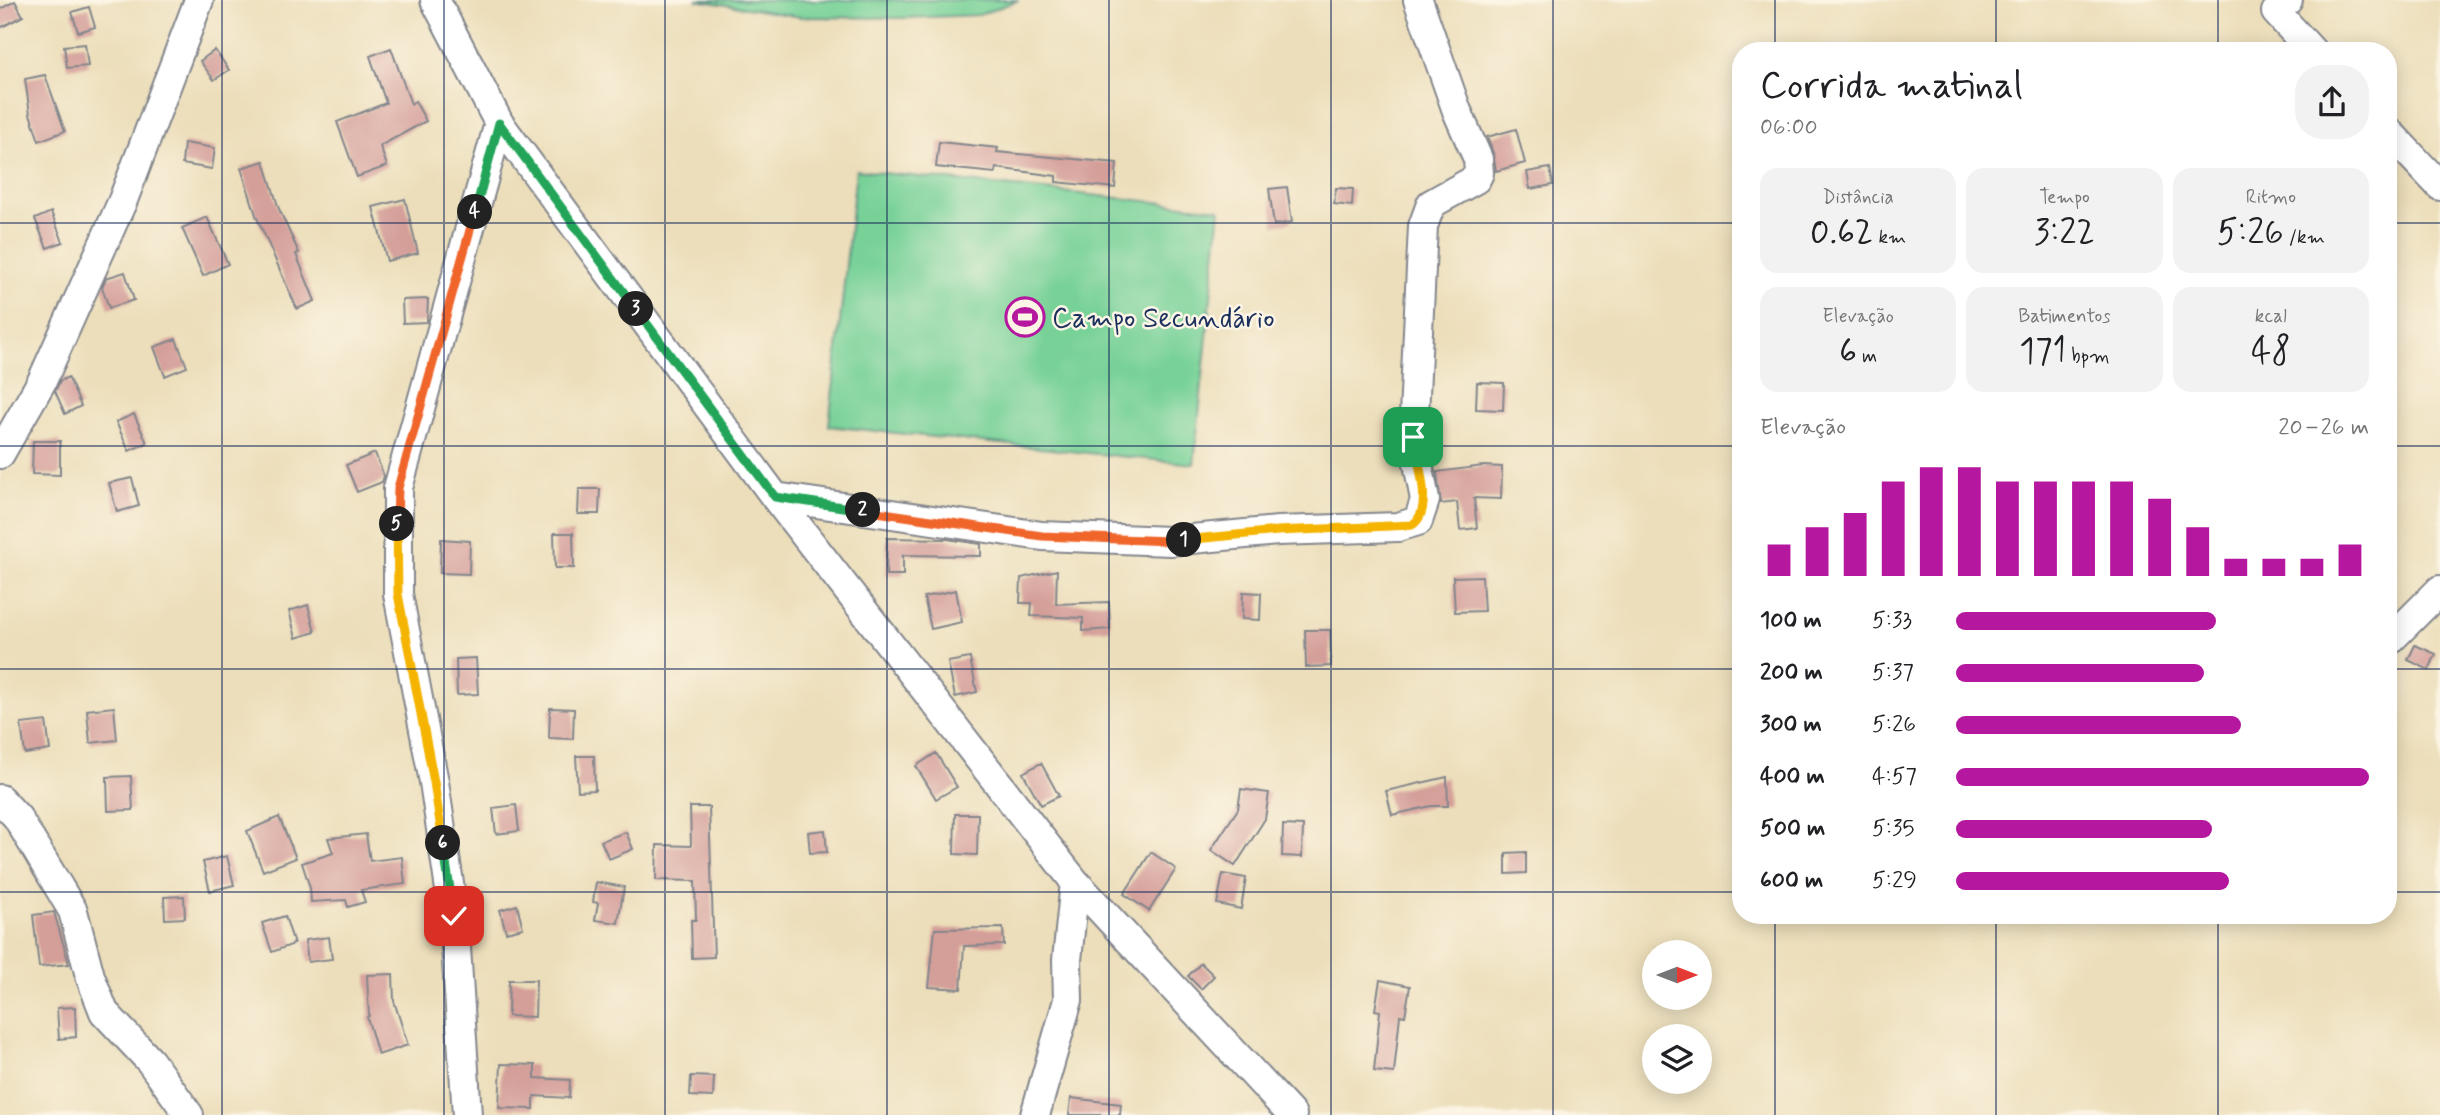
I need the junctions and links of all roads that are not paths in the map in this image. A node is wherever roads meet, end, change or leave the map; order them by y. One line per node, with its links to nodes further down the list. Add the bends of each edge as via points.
1 (200, 0): 9 (street, via 123,200 42,381)
2 (435, 0): 6 (street)
3 (1418, 0): 10 (street, via 1478,159 1479,173 1431,204 1423,226 1413,437 1425,500 1418,521 1398,527 1170,541 1042,536)
4 (2288, 0): 5 (street, via 2276,12)
5 (2304, 42)
6 (499, 123): 10 (street); 16 (street, via 398,488 398,594 454,916)
7 (2397, 140): 8 (street)
8 (2440, 186)
9 (0, 454)
10 (775, 497): 14 (street)
11 (2440, 590): 12 (street)
12 (2397, 632)
13 (0, 799): 15 (street, via 17,817 73,911 104,1012 150,1061)
14 (1075, 883): 17 (street, via 1068,1000); 18 (street)
15 (189, 1115)
16 (467, 1115)
17 (1035, 1115)
18 (1292, 1115)

